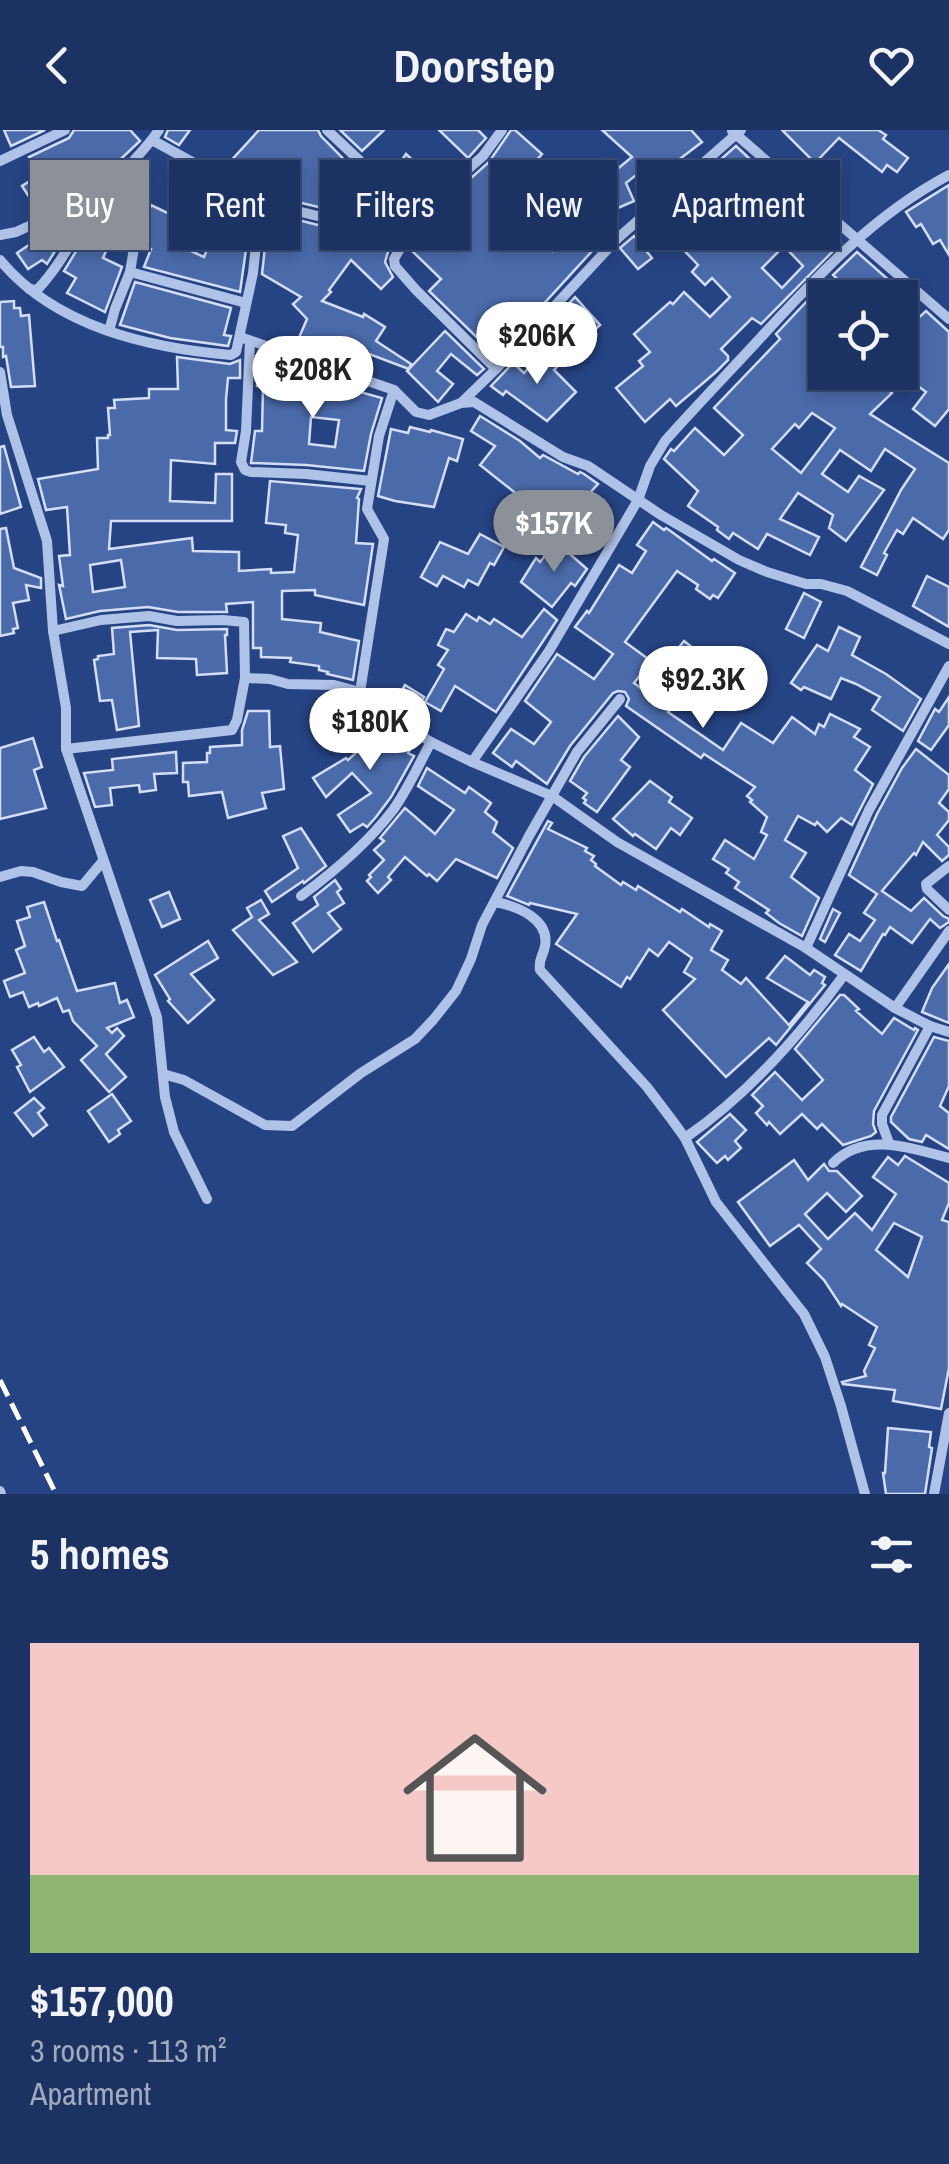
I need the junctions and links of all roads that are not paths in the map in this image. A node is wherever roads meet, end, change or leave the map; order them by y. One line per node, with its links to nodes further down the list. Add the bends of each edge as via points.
1 (32, 130): 7 (street)
2 (64, 130): 7 (street)
3 (327, 130): 10 (street)
4 (502, 130): 12 (street)
5 (736, 132): 16 (street); 28 (street, via 618,238)
6 (155, 135): 8 (street); 9 (street)
7 (37, 144): 11 (street)
8 (134, 160)
9 (196, 160)
10 (360, 160)
11 (0, 161)
12 (470, 167)
13 (949, 174): 16 (street)
14 (30, 226): 15 (street)
15 (0, 235)
16 (856, 238): 25 (street); 34 (street, via 665,441)
17 (68, 250): 23 (street, via 48,278)
18 (134, 250): 22 (street)
19 (255, 250): 24 (street)
20 (399, 250): 28 (street, via 395,266)
21 (0, 260): 23 (street)
22 (130, 272): 24 (street); 26 (street)
23 (28, 290): 26 (street)
24 (246, 304): 27 (street)
25 (949, 319)
26 (109, 331): 27 (street, via 182,351 231,355)
27 (245, 339): 30 (street); 33 (street, via 245,470)
28 (496, 368): 31 (street)
29 (0, 372): 32 (street)
30 (394, 390): 31 (street, via 430,416); 33 (street)
31 (461, 403): 34 (street, via 485,408)
32 (4, 416): 35 (street, via 46,541)
33 (371, 481): 39 (street, via 367,509 384,539)
34 (638, 500): 36 (street, via 739,560 847,591); 43 (street, via 549,651)
35 (53, 630): 38 (street, via 149,616 244,622); 42 (street)
36 (949, 644)
37 (949, 666): 52 (street, via 869,810)
38 (245, 678): 39 (street); 42 (street, via 232,730)
39 (360, 692): 41 (street)
40 (620, 698): 44 (street)
41 (432, 742): 43 (street); 48 (street, via 373,834)
42 (66, 749): 45 (street)
43 (472, 762): 44 (street)
44 (552, 796): 49 (street); 52 (street, via 617,842)
45 (103, 861): 47 (street, via 82,886 21,870); 57 (street, via 158,1017)
46 (949, 866): 50 (street, via 926,884)
47 (0, 877)
48 (301, 896)
49 (495, 902): 57 (street, via 456,991 433,1020 292,1126 265,1126); 58 (street, via 515,906 543,928 540,970)
50 (949, 910)
51 (949, 931): 54 (street)
52 (806, 948): 53 (street)
53 (844, 976): 54 (street); 58 (street, via 787,1046 714,1118)
54 (895, 1008): 55 (street)
55 (930, 1026): 56 (street); 59 (street, via 882,1115)
56 (949, 1032)
57 (163, 1074): 62 (street, via 174,1132)
58 (684, 1138): 64 (street, via 716,1202 810,1326)
59 (888, 1143): 60 (street); 61 (street, via 856,1149)
60 (949, 1158)
61 (833, 1163)
62 (207, 1199)
63 (949, 1416): 65 (street)
64 (865, 1494)
65 (934, 1494)

